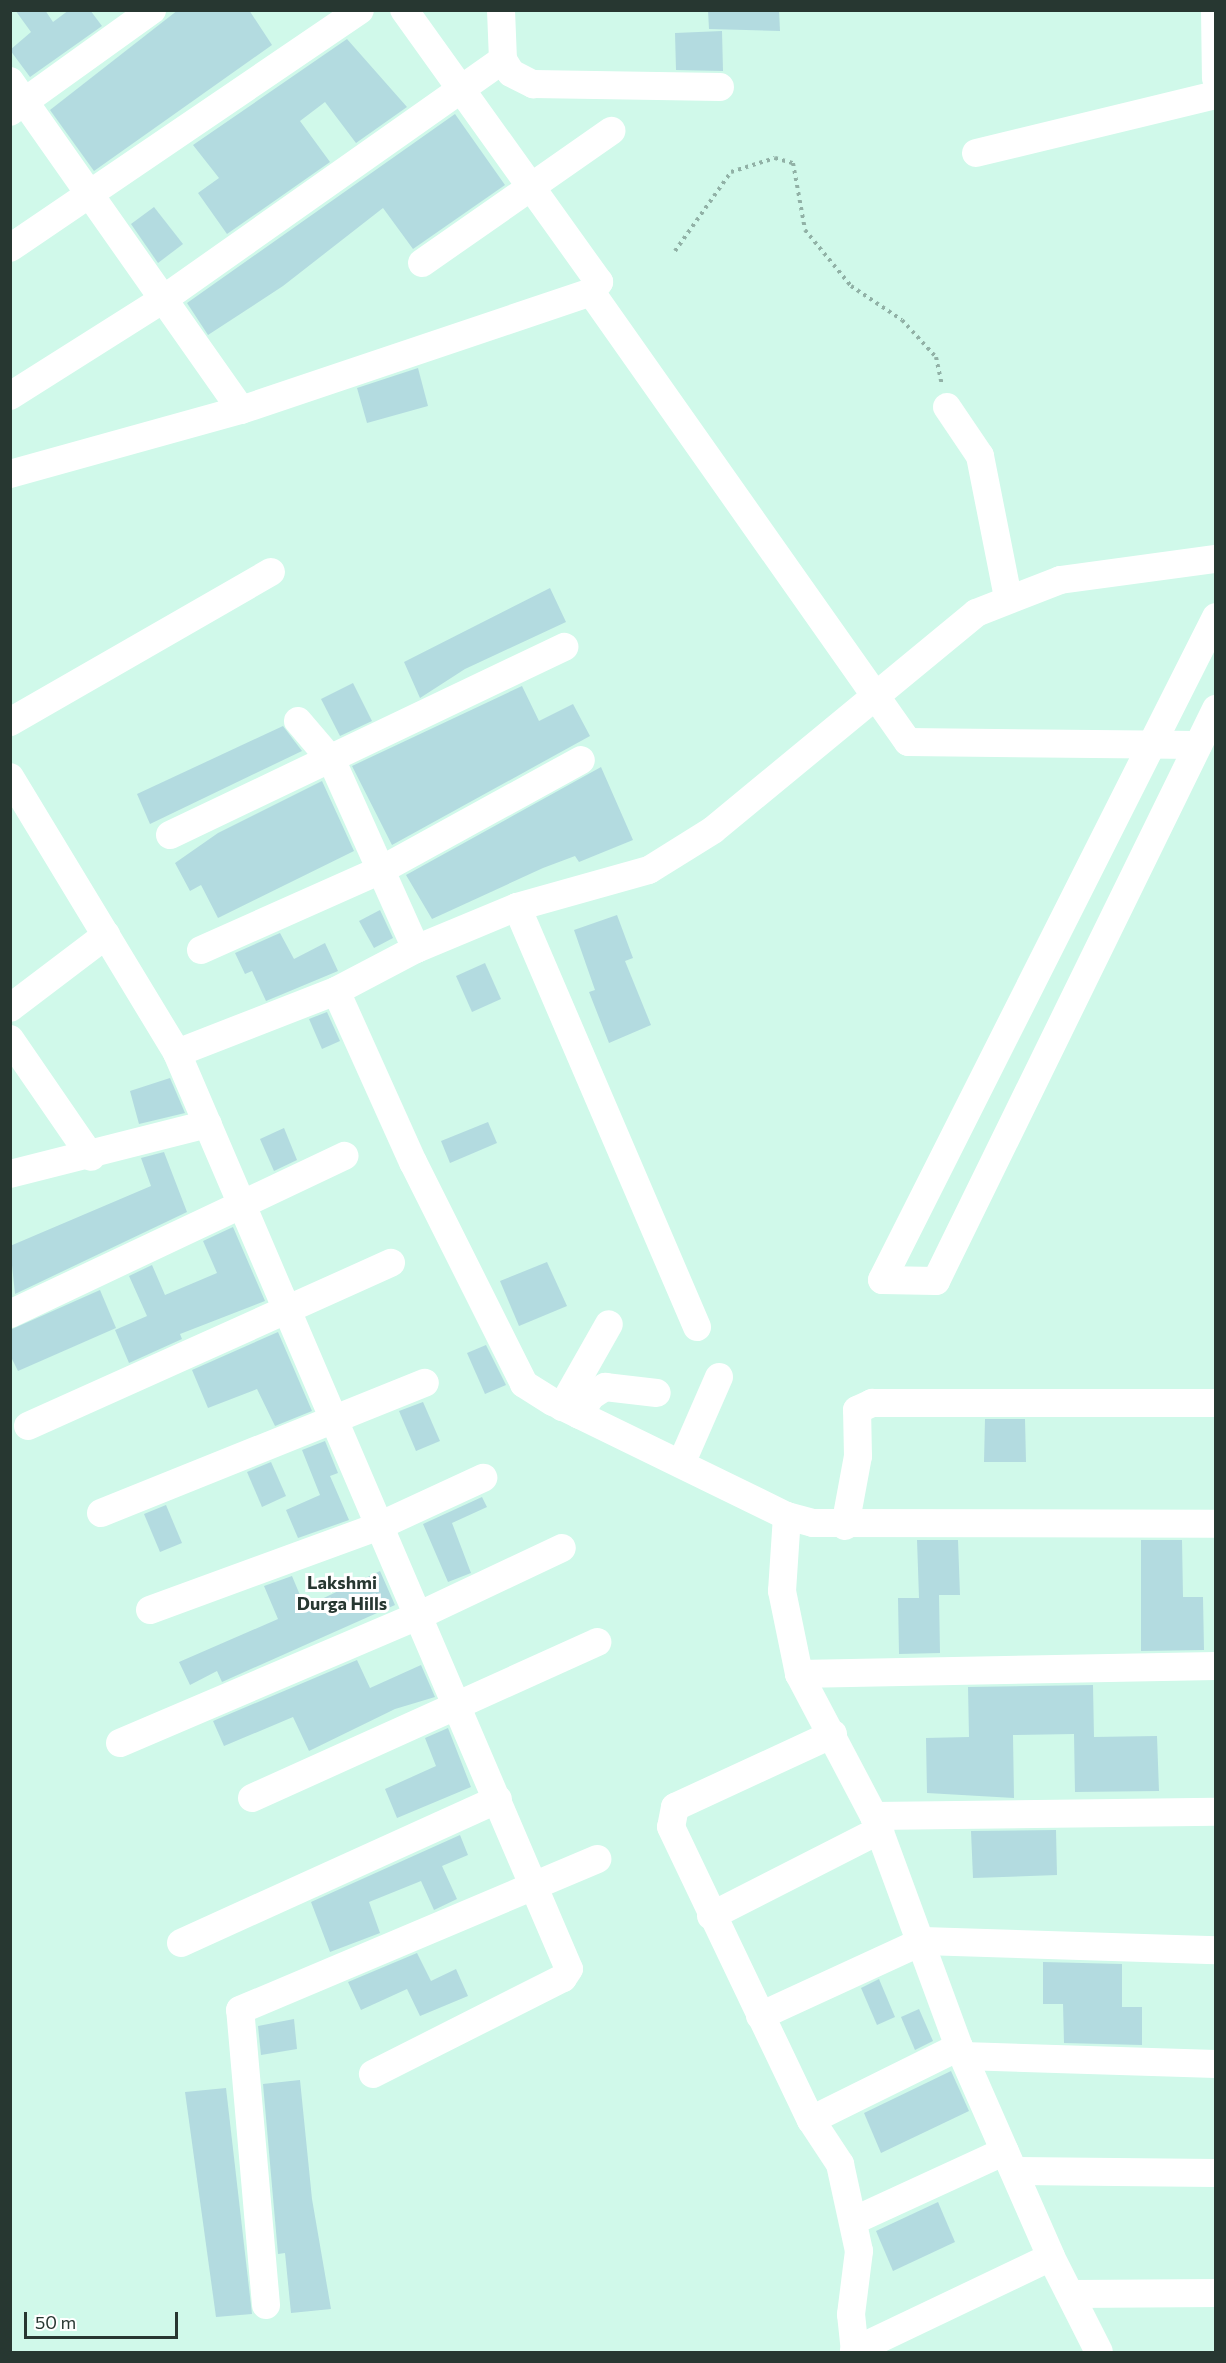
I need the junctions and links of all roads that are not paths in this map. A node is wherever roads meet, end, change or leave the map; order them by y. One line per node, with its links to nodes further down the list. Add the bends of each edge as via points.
1 (152, 10): 11 (street)
2 (360, 10): 15 (street)
3 (404, 10): 9 (street)
4 (501, 10): 6 (street)
5 (1215, 10): 7 (street)
6 (503, 60): 8 (street, via 511,73 534,84); 9 (street)
7 (1215, 78)
8 (720, 87)
9 (460, 92): 14 (street); 19 (street)
10 (1215, 95): 13 (street)
11 (16, 99): 15 (street)
12 (611, 131): 14 (street)
13 (976, 153)
14 (529, 186): 17 (street); 18 (street, via 599,282)
15 (93, 197): 16 (street); 19 (street)
16 (10, 248)
17 (422, 263)
18 (591, 292): 22 (street); 29 (street)
19 (165, 298): 20 (street); 22 (street)
20 (10, 396)
21 (947, 407): 26 (street, via 980,456)
22 (241, 410): 23 (street)
23 (10, 474)
24 (1215, 559): 26 (street, via 1060,580)
25 (271, 572): 32 (street)
26 (1008, 598): 29 (street, via 976,613)
27 (1215, 617): 33 (street)
28 (565, 647): 36 (street)
29 (874, 697): 33 (street, via 908,742); 40 (street, via 713,830 649,870 600,879)
30 (1215, 709): 34 (street)
31 (298, 721): 36 (street)
32 (10, 722)
33 (1151, 744): 34 (street); 34 (street, via 882,1280 936,1281)
34 (1198, 745)
35 (581, 760): 39 (street)
36 (332, 761): 38 (street); 39 (street)
37 (10, 777): 41 (street)
38 (170, 835)
39 (381, 870): 42 (street); 43 (street)
40 (518, 907): 42 (street); 57 (street)
41 (106, 935): 45 (street); 47 (street)
42 (416, 949): 44 (street)
43 (201, 950)
44 (336, 991): 47 (street); 62 (street, via 413,1162 524,1384)
45 (10, 1008)
46 (10, 1040): 50 (street)
47 (177, 1053): 48 (street)
48 (208, 1124): 50 (street); 52 (street)
49 (345, 1156): 52 (street)
50 (91, 1157): 51 (street)
51 (10, 1174)
52 (245, 1206): 54 (street); 55 (street)
53 (391, 1263): 54 (street)
54 (286, 1308): 63 (street); 64 (street)
55 (10, 1314)
56 (609, 1324): 62 (street)
57 (697, 1326)
58 (719, 1377): 65 (street)
59 (425, 1383): 63 (street)
60 (657, 1393): 62 (street, via 605,1387)
61 (1215, 1403): 71 (street, via 872,1403 857,1410 858,1456)
62 (571, 1411): 65 (street)
63 (333, 1419): 67 (street); 70 (street)
64 (28, 1426)
65 (681, 1464): 68 (street)
66 (483, 1478): 70 (street)
67 (101, 1513)
68 (788, 1516): 71 (street); 77 (street, via 782,1592)
69 (1215, 1524): 71 (street)
70 (379, 1526): 73 (street); 74 (street)
71 (845, 1526)
72 (562, 1548): 74 (street)
73 (150, 1610)
74 (418, 1616): 78 (street); 80 (street)
75 (597, 1642): 78 (street)
76 (1215, 1666): 77 (street)
77 (800, 1674): 79 (street)
78 (457, 1708): 81 (street); 82 (street)
79 (833, 1734): 84 (street); 87 (street, via 673,1809 675,1842)
80 (120, 1743)
81 (252, 1798)
82 (498, 1799): 86 (street); 89 (street)
83 (1215, 1812): 84 (street)
84 (877, 1823): 87 (street); 88 (street)
85 (597, 1859): 86 (street)
86 (537, 1886): 94 (street, via 569,1969 563,1978); 102 (street, via 240,2010)
87 (711, 1916): 91 (street)
88 (923, 1941): 90 (street); 91 (street); 92 (street)
89 (181, 1943)
90 (1215, 1950)
91 (760, 2016): 95 (street)
92 (961, 2051): 93 (street); 95 (street); 96 (street)
93 (1215, 2064)
94 (373, 2074)
95 (811, 2120): 98 (street, via 840,2164)
96 (1011, 2161): 97 (street); 98 (street); 99 (street)
97 (1215, 2173)
98 (853, 2221): 103 (street, via 859,2251 851,2314)
99 (1051, 2257): 101 (street); 103 (street)
100 (1215, 2293): 101 (street)
101 (1072, 2294): 104 (street)
102 (266, 2306)
103 (855, 2352)
104 (1099, 2352)

